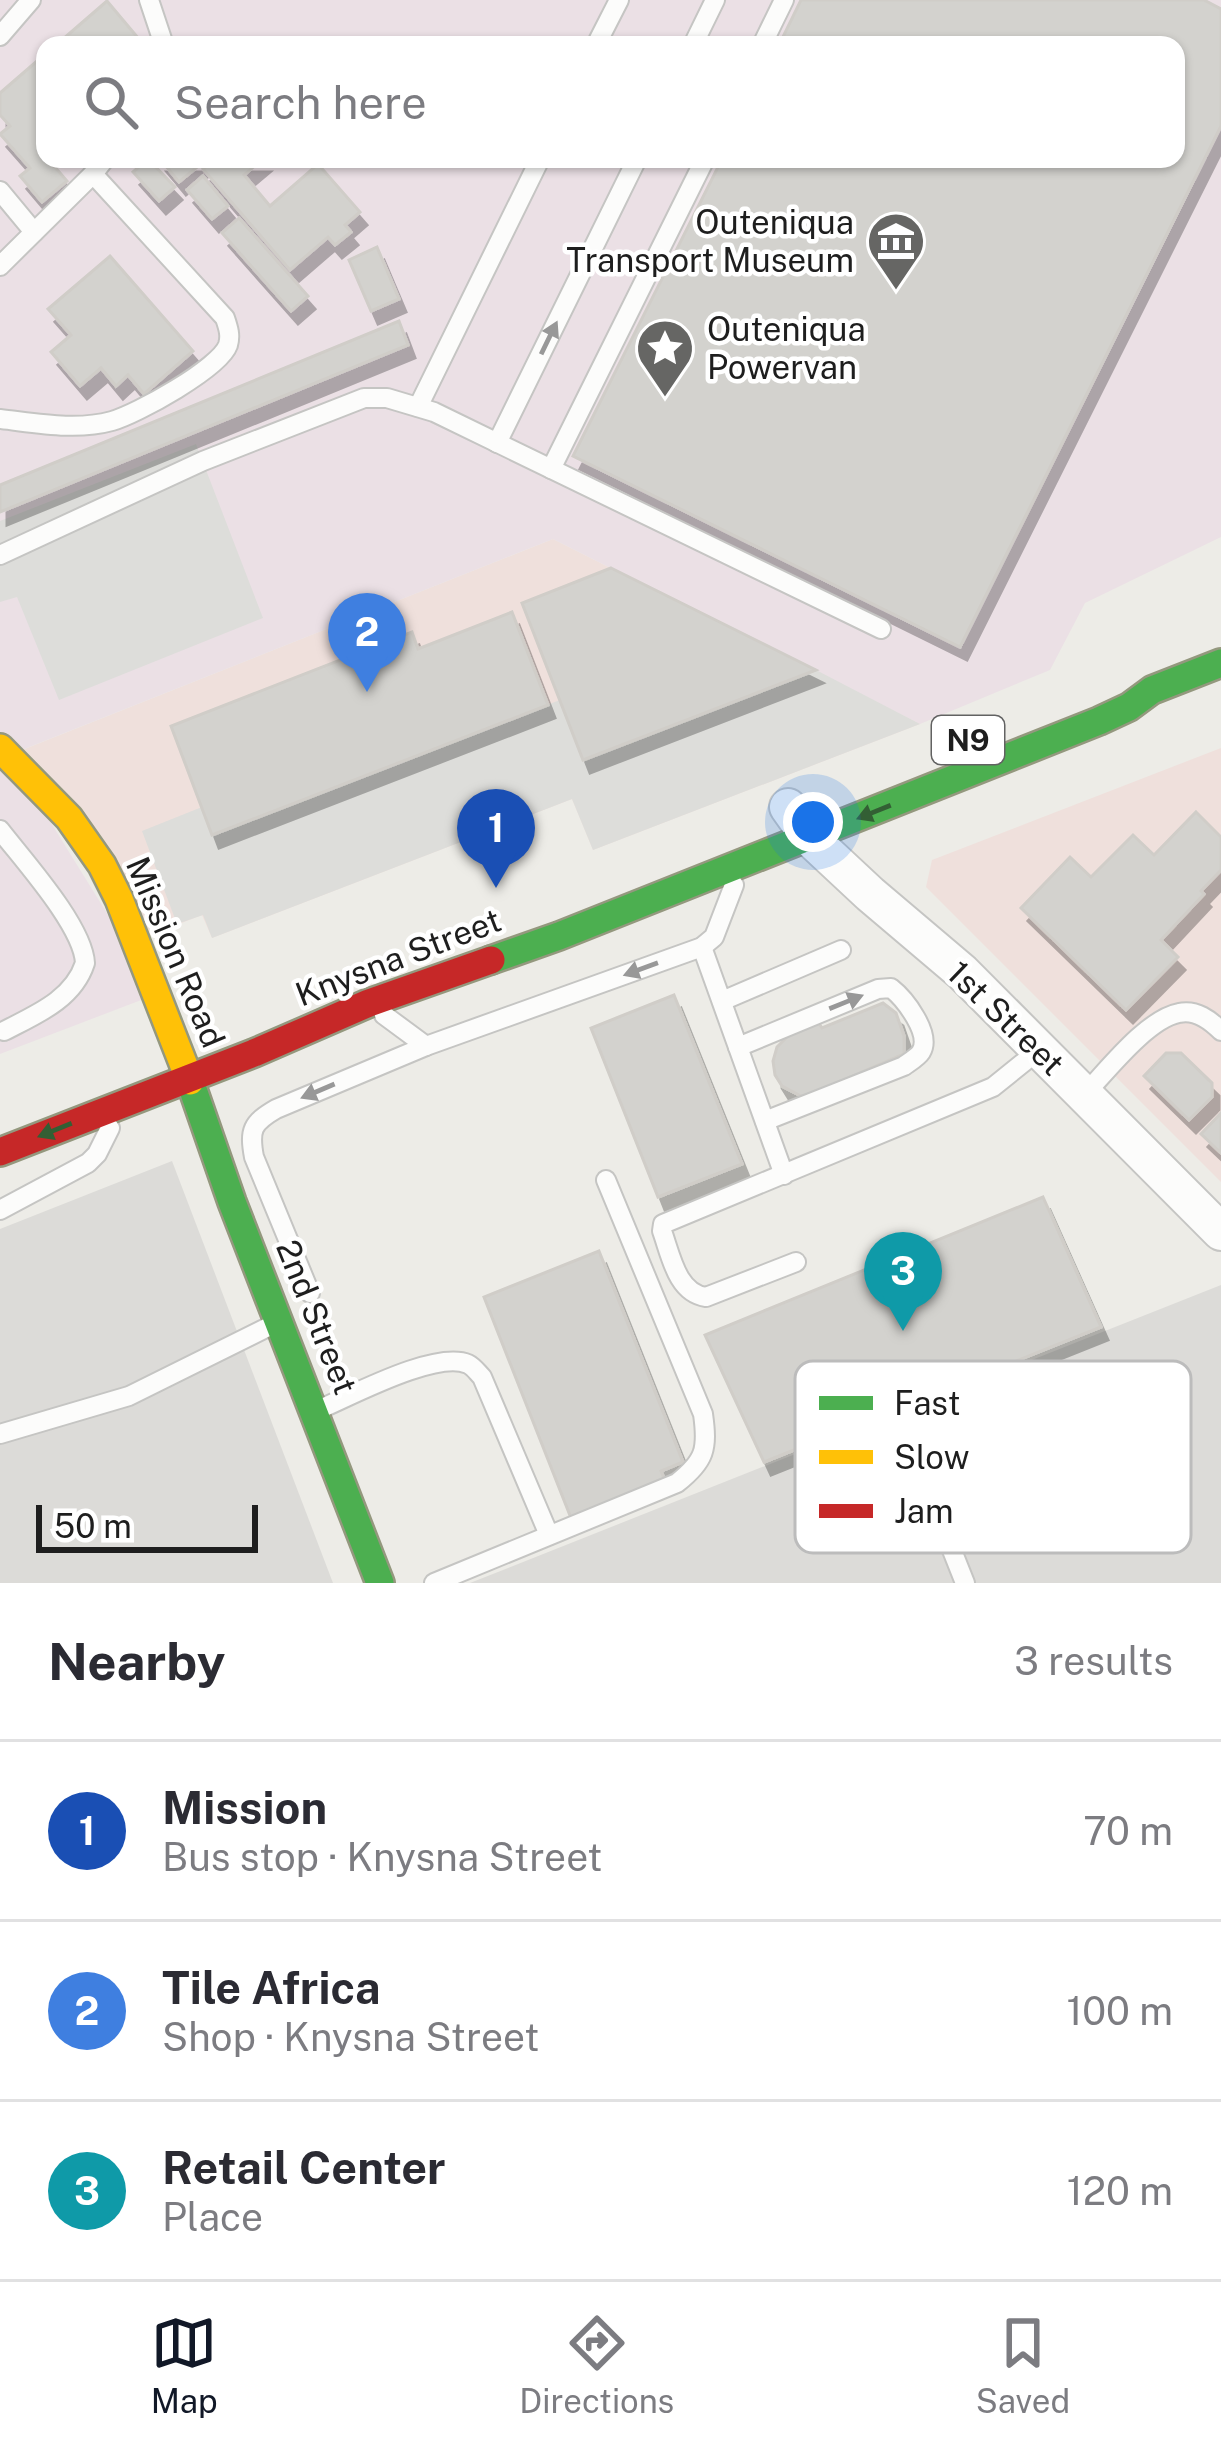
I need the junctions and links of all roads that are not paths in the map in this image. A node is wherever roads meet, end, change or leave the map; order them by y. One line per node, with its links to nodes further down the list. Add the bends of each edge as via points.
1 (31, 0): 6 (lane)
2 (149, 0): 7 (lane)
3 (619, 0): 8 (lane)
4 (715, 0): 9 (lane)
5 (784, 0): 10 (lane)
6 (0, 36)
7 (161, 36)
8 (601, 36)
9 (697, 36)
10 (766, 36)
11 (97, 168): 17 (lane)
12 (101, 168): 20 (lane, via 225,318 227,348 218,361 113,421)
13 (536, 168): 19 (lane)
14 (633, 168): 21 (lane, one-way to 14)
15 (701, 168): 22 (lane)
16 (0, 191): 17 (lane)
17 (34, 232): 18 (lane)
18 (0, 266)
19 (418, 407): 21 (lane); 23 (lane, via 364,398)
20 (0, 419)
21 (497, 443): 22 (lane)
22 (551, 469): 24 (lane)
23 (0, 555)
24 (881, 629)
25 (1221, 663): 26 (main road, Knysna Street / N9)
26 (1152, 690): 27 (main road, Knysna Street / N9); 31 (main road, Knysna Street / N9, one-way to 31, via 1099,722)
27 (1062, 708)
28 (0, 748): 42 (main road, Mission Road, via 69,818 102,865)
29 (788, 808): 31 (street, 1st Street)
30 (0, 830): 37 (lane, via 80,940 85,963 52,1006)
31 (810, 838): 32 (main road, Knysna Street / N9); 41 (street, 1st Street)
32 (742, 863): 33 (lane, via 718,929); 36 (main road, Knysna Street / N9)
33 (702, 946): 35 (lane); 39 (lane, one-way to 39)
34 (841, 950): 35 (lane)
35 (722, 1001): 40 (lane)
36 (368, 1003): 39 (lane); 42 (main road, Knysna Street / N9)
37 (4, 1031)
38 (1221, 1031): 43 (lane, via 1209,1019 1178,1012)
39 (426, 1046): 52 (lane, one-way to 52, via 276,1109 254,1126 254,1156)
40 (738, 1047): 45 (lane); 45 (lane, one-way to 45, via 891,988 910,1006 923,1041 904,1066)
41 (1039, 1050): 43 (street, 1st Street); 47 (lane, via 993,1087)
42 (188, 1078): 44 (main road, Knysna Street / N9); 53 (main road, 2nd Street)
43 (1084, 1095): 50 (street, 1st Street)
44 (116, 1106): 46 (main road, Knysna Street / N9, one-way to 46); 49 (lane, via 108,1137 88,1163)
45 (765, 1121): 47 (lane)
46 (0, 1153)
47 (784, 1175): 51 (lane, via 665,1222 662,1232 683,1284 698,1297)
48 (606, 1180): 56 (lane, via 707,1438 696,1468 677,1483)
49 (0, 1210)
50 (1221, 1232)
51 (796, 1262)
52 (310, 1293)
53 (280, 1321): 54 (main road, 2nd Street); 55 (lane, via 129,1396)
54 (315, 1412): 56 (lane, via 405,1371 472,1366); 58 (main road, 2nd Street)
55 (0, 1434)
56 (549, 1535): 59 (lane)
57 (953, 1553): 60 (lane)
58 (380, 1583)
59 (434, 1583)
60 (965, 1583)

